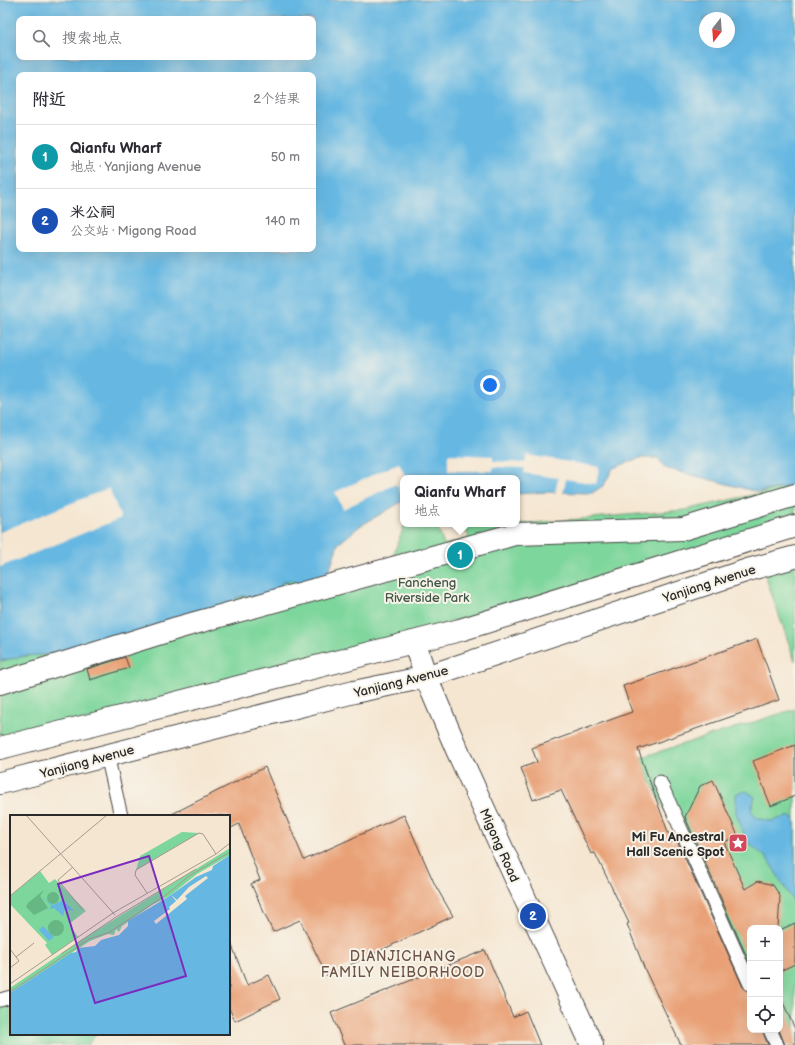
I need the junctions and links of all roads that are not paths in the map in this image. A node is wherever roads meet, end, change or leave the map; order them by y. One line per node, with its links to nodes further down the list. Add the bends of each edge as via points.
1 (795, 494): 6 (main road, via 683,529 514,534 177,628)
2 (795, 526): 4 (main road)
3 (795, 557): 5 (main road, Yanjiang Avenue)
4 (414, 642): 5 (main road, Migong Road); 7 (main road)
5 (426, 677): 8 (main road, Yanjiang Avenue, via 354,692); 16 (main road, Migong Road)
6 (0, 683)
7 (0, 748)
8 (107, 755): 10 (main road, Yanjiang Avenue); 11 (lane)
9 (660, 782): 12 (lane)
10 (0, 783)
11 (121, 815)
12 (747, 977)
13 (10, 997): 14 (lane)
14 (0, 1000)
15 (771, 1033): 17 (lane)
16 (592, 1045)
17 (777, 1045)

